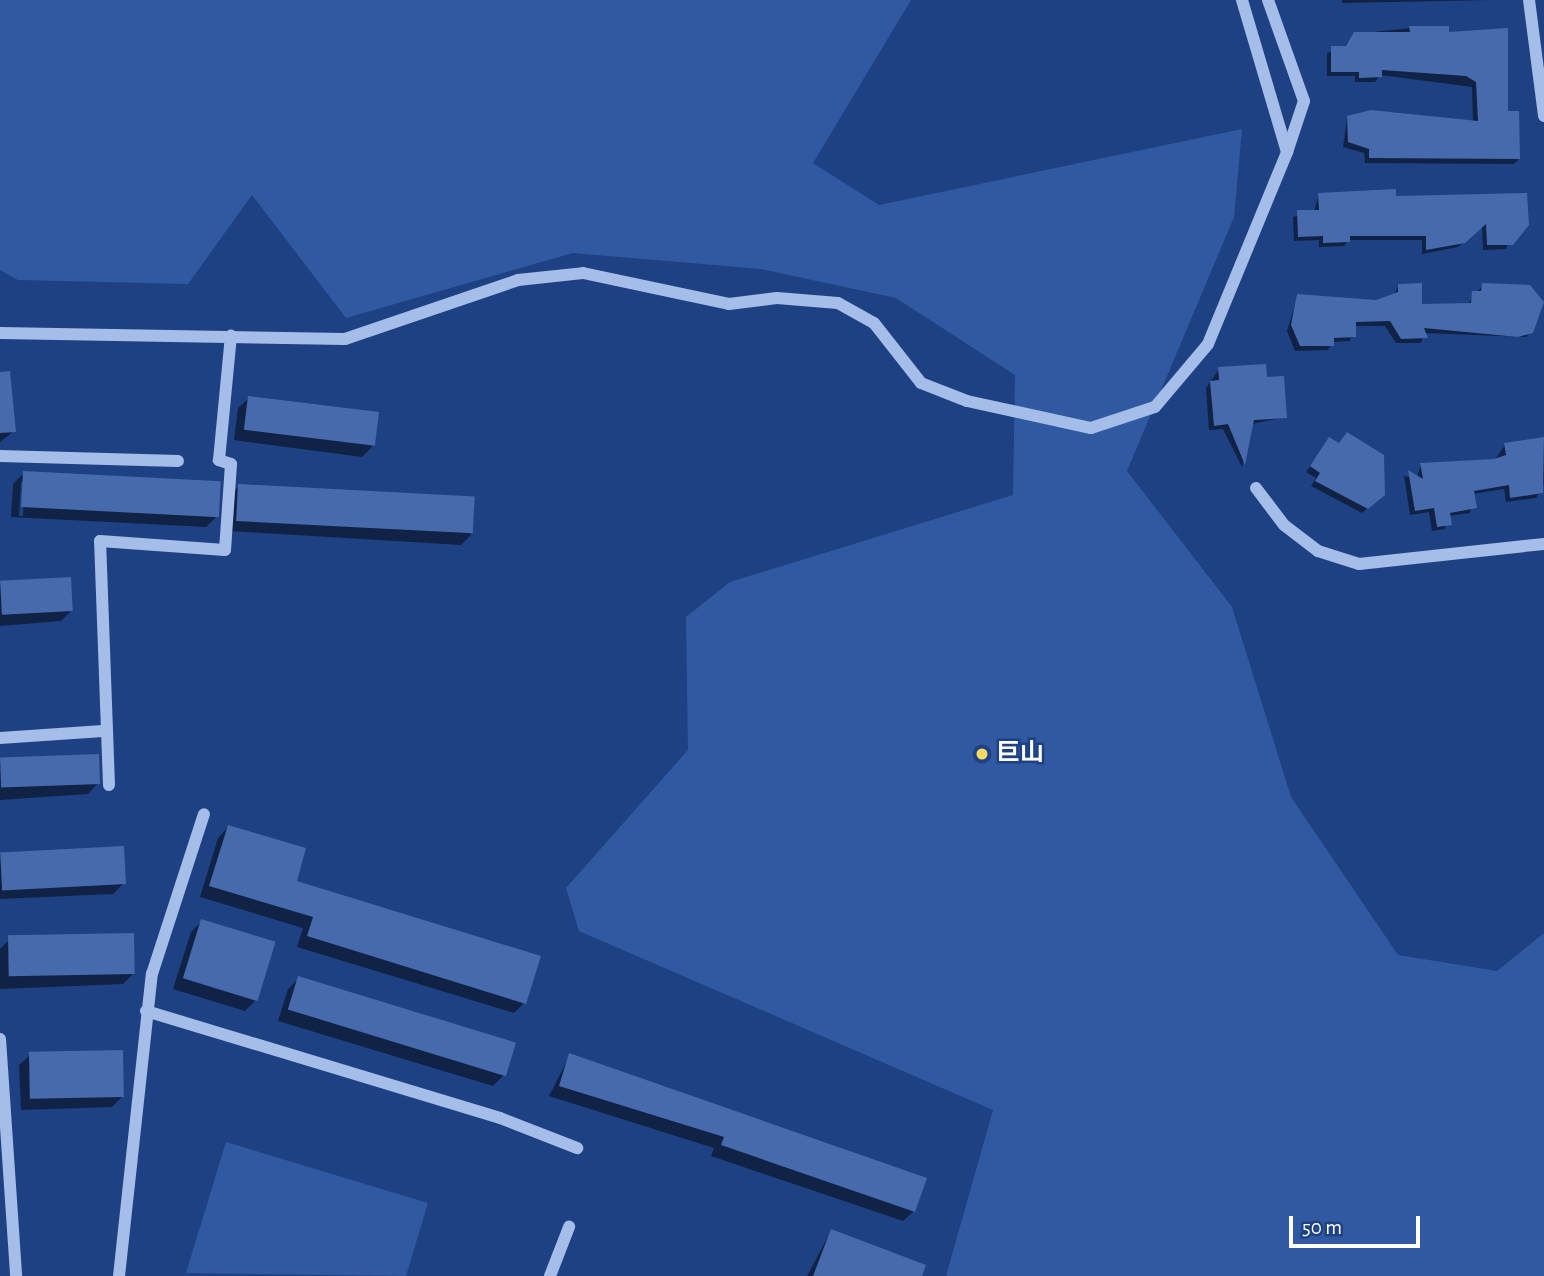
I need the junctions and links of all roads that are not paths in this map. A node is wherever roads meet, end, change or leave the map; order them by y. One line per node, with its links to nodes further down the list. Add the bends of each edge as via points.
1 (1242, 0): 5 (street)
2 (1268, 0): 5 (street, via 1304,101)
3 (1530, 0): 4 (street)
4 (1544, 116)
5 (1287, 152): 7 (street, via 1208,344 1155,407 1091,428 932,389 902,367 874,323 838,303 777,298 729,304 583,273 518,280 345,339)
6 (0, 333): 7 (street)
7 (231, 336): 12 (street, via 219,460 231,464 225,550 100,541)
8 (0, 456): 9 (street)
9 (178, 461)
10 (1256, 488): 11 (street, via 1292,532 1318,551 1359,564)
11 (1544, 544)
12 (103, 731): 13 (street); 14 (street)
13 (0, 738)
14 (109, 785)
15 (204, 814): 16 (street)
16 (146, 1012): 18 (street, via 500,1118); 21 (street)
17 (0, 1039): 20 (street)
18 (578, 1148)
19 (569, 1227): 22 (street)
20 (16, 1276)
21 (119, 1276)
22 (550, 1276)

